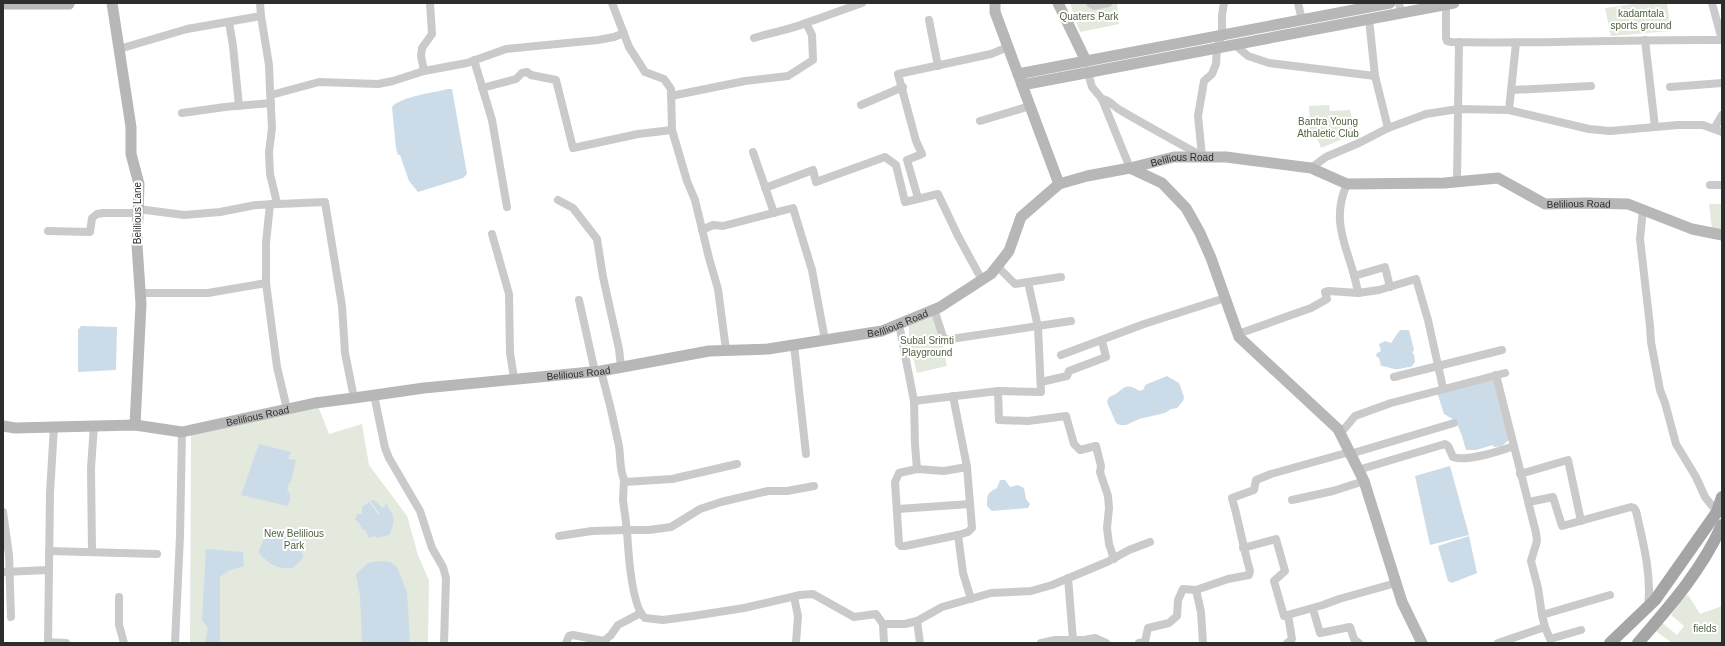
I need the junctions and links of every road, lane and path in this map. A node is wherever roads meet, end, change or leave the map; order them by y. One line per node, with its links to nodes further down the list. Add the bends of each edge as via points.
1 (69, 3): 15 (main road)
2 (112, 3): 34 (main road, Belilious Lane)
3 (260, 3): 18 (street)
4 (430, 3): 38 (street, via 432,34 422,48)
5 (612, 3): 24 (street)
6 (862, 3): 23 (street)
7 (995, 3): 32 (main road)
8 (1058, 3): 36 (main road)
9 (1090, 3): 10 (street, via 1094,6)
10 (1108, 3)
11 (1224, 3): 25 (street)
12 (1298, 3): 21 (street)
13 (1390, 3): 21 (main road)
14 (1712, 3): 28 (street)
15 (3, 4)
16 (1450, 4): 17 (main road); 29 (street, via 1446,38 1447,41)
17 (1400, 8): 19 (main road)
18 (261, 16): 22 (street); 50 (street, via 269,65)
19 (1369, 19): 31 (main road); 41 (street)
20 (929, 20): 37 (street)
21 (1302, 20): 25 (main road)
22 (229, 22): 34 (street, via 188,29); 53 (street)
23 (806, 23): 26 (street); 49 (street, via 812,35 813,60 788,76 745,81)
24 (624, 33): 35 (street, via 598,40 506,49); 49 (street, via 629,47 645,72 664,79 671,89)
25 (1222, 34): 33 (street); 36 (main road)
26 (754, 38)
27 (1645, 40): 28 (street); 30 (street); 60 (street)
28 (1722, 40)
29 (1460, 42): 30 (street); 55 (street)
30 (1516, 43): 48 (street)
31 (1235, 45): 33 (main road); 41 (street, via 1248,56 1269,63)
32 (1008, 47): 37 (street, via 991,54); 40 (main road)
33 (1216, 48): 39 (main road); 65 (street, via 1216,64 1212,74 1204,81 1198,116)
34 (119, 49): 79 (main road, Belilious Lane, via 131,126 131,154 139,184)
35 (474, 60): 38 (street); 46 (street)
36 (1086, 61): 40 (main road)
37 (938, 66): 47 (street, via 898,74)
38 (424, 71): 50 (street, via 378,84 319,82)
39 (1088, 73): 43 (main road); 51 (street, via 1092,86)
40 (1018, 74): 43 (main road)
41 (1374, 76): 61 (street)
42 (1722, 83): 45 (street)
43 (1022, 85): 54 (main road)
44 (1591, 86): 48 (street)
45 (1670, 87)
46 (482, 88): 62 (street, via 516,79 522,72 556,80 573,148 638,134); 77 (street, via 496,138)
47 (903, 88): 52 (street); 74 (street, via 916,141 922,154 907,160)
48 (1512, 90): 56 (street)
49 (671, 96): 62 (street)
50 (271, 99): 53 (street); 76 (street, via 272,128 269,152)
51 (1102, 99): 65 (street); 66 (street)
52 (861, 105)
53 (239, 106): 57 (street)
54 (1030, 106): 59 (street); 69 (main road)
55 (1458, 109): 56 (street); 61 (street, via 1426,114); 68 (street)
56 (1509, 110): 60 (street, via 1589,129 1610,131)
57 (182, 113)
58 (1722, 115): 63 (street)
59 (980, 122)
60 (1656, 127): 63 (street, via 1703,125)
61 (1388, 128): 67 (street, via 1326,157)
62 (672, 130): 81 (street)
63 (1718, 130)
64 (753, 152): 73 (street)
65 (1202, 156): 66 (main road, Belilious Road, via 1174,157); 67 (main road, Belilious Road)
66 (1130, 168): 69 (main road, Belilious Road); 94 (main road, via 1162,183 1186,208 1200,233)
67 (1311, 168): 70 (main road, Belilious Road)
68 (1457, 182): 70 (main road, Belilious Road); 78 (main road, Belilious Road, via 1498,178 1545,204 1628,204)
69 (1059, 184): 85 (main road, Belilious Road, via 1021,217 1009,251)
70 (1347, 184): 86 (street, via 1339,213 1342,240)
71 (1710, 185): 72 (street)
72 (1722, 185)
73 (765, 188): 74 (street, via 813,170 816,182 885,157 896,166 905,202); 80 (street)
74 (918, 198): 88 (street, via 938,194)
75 (558, 200): 108 (street, via 573,208 597,239)
76 (273, 204): 79 (street, via 184,215); 90 (street, via 266,243); 119 (street, via 325,202 342,306 345,353)
77 (508, 207)
78 (1643, 209): 84 (main road, Belilious Road, via 1692,229); 146 (street, via 1640,239 1651,342 1660,390 1676,444 1705,496)
79 (138, 211): 82 (street, via 97,214 92,218 90,232); 92 (main road, Belilious Lane)
80 (774, 213): 81 (street, via 723,226 713,224); 101 (street, via 794,208 812,270)
81 (702, 230): 104 (street, via 718,289)
82 (48, 231)
83 (492, 234): 113 (street, via 509,294 510,353)
84 (1722, 235)
85 (997, 266): 88 (main road, Belilious Road); 89 (street, via 1015,284)
86 (1354, 276): 91 (street, via 1385,267); 93 (street)
87 (1061, 277): 89 (street)
88 (982, 280): 96 (main road, Belilious Road)
89 (1028, 282): 99 (street)
90 (266, 283): 92 (street, via 208,293); 121 (street, via 277,367)
91 (1390, 286): 93 (street); 107 (street, via 1416,279)
92 (140, 293): 124 (main road, Belilious Lane)
93 (1358, 293): 100 (street, via 1325,292 1327,299 1311,308)
94 (1225, 298): 100 (main road); 102 (street, via 1144,324)
95 (579, 300): 109 (street)
96 (934, 309): 98 (main road, Belilious Road); 99 (street, via 944,340)
97 (1071, 321): 99 (street)
98 (899, 324): 101 (main road, Belilious Road, via 882,331); 120 (street)
99 (1038, 326): 114 (street)
100 (1238, 334): 128 (main road, via 1338,429)
101 (825, 340): 103 (main road, Belilious Road)
102 (1102, 341): 106 (street); 114 (street, via 1106,357 1069,371 1067,376)
103 (794, 345): 104 (main road, Belilious Road, via 768,349); 130 (street)
104 (726, 350): 108 (main road, Belilious Road)
105 (1502, 350): 107 (street)
106 (1061, 355)
107 (1438, 366): 112 (street); 115 (street)
108 (621, 367): 109 (main road, Belilious Road)
109 (598, 371): 113 (main road, Belilious Road); 137 (street, via 608,397)
110 (1505, 373): 111 (street)
111 (1496, 376): 115 (street); 129 (street)
112 (1394, 377)
113 (514, 378): 117 (main road, Belilious Road)
114 (1041, 382): 116 (street, via 1041,392)
115 (1443, 388): 128 (street, via 1355,416)
116 (998, 391): 118 (street); 157 (street, via 999,420 1028,421 1066,416 1074,444 1080,450 1096,446 1100,472 1108,496 1107,528)
117 (374, 395): 119 (main road, Belilious Road); 182 (street, via 389,458 420,511 432,548 443,567 446,578)
118 (953, 396): 120 (street); 133 (street)
119 (354, 398): 121 (main road, Belilious Road)
120 (914, 401): 134 (street)
121 (288, 409): 127 (main road, Belilious Road)
122 (1454, 423): 131 (street)
123 (94, 425): 124 (main road, Belilious Road); 126 (main road, Belilious Road); 155 (street, via 91,468)
124 (135, 425): 127 (main road, Belilious Road)
125 (3, 426): 126 (main road, Belilious Road)
126 (54, 426): 154 (street)
127 (182, 432): 181 (street)
128 (1340, 434): 131 (main road)
129 (1514, 446): 135 (street, via 1457,459 1444,444); 136 (street)
130 (806, 454)
131 (1351, 456): 135 (main road); 153 (street, via 1346,453 1271,474 1256,480 1254,490 1232,498)
132 (737, 464): 137 (street, via 672,479 625,482)
133 (967, 467): 134 (street, via 944,471); 143 (street)
134 (917, 470): 144 (street, via 899,473 895,482)
135 (1358, 470): 138 (main road)
136 (1520, 474): 142 (street); 147 (street, via 1568,460)
137 (624, 479): 149 (street, via 623,500)
138 (1364, 481): 141 (street); 161 (main road)
139 (814, 486): 149 (street, via 787,491 768,491 722,502 700,509 670,527)
140 (1722, 497): 146 (main road)
141 (1292, 500)
142 (1529, 502): 147 (street, via 1553,496 1562,526); 170 (street, via 1537,541 1531,561)
143 (970, 504): 144 (street); 150 (street, via 972,528)
144 (898, 509): 150 (street, via 901,546)
145 (3, 512): 159 (street)
146 (1717, 512): 167 (main road)
147 (1581, 521): 167 (street, via 1634,508 1645,550 1650,592)
148 (1722, 525): 196 (main road, via 1704,560 1686,586)
149 (627, 530): 151 (street); 169 (street, via 629,568)
150 (958, 535): 166 (street, via 963,573)
151 (559, 536)
152 (1150, 542): 157 (street)
153 (1243, 548): 162 (street, via 1249,575); 171 (street, via 1276,540 1285,571 1274,581 1284,616)
154 (49, 551): 155 (street); 158 (street)
155 (92, 552): 156 (street)
156 (157, 554)
157 (1114, 559): 160 (street)
158 (48, 570): 159 (street); 178 (street)
159 (6, 572): 172 (street)
160 (1068, 578): 166 (street, via 1031,591 991,593); 177 (street)
161 (1396, 583): 168 (street, via 1338,599); 193 (main road, via 1402,602)
162 (1196, 590): 189 (street, via 1183,589 1178,600 1177,616 1169,623 1148,628 1145,642); 190 (street, via 1201,612)
163 (1610, 595): 170 (street)
164 (119, 597): 180 (street, via 119,625)
165 (794, 597): 169 (street, via 744,608 663,620 645,618); 174 (street, via 813,594 854,617 876,614); 184 (street, via 798,616)
166 (971, 599): 173 (street, via 942,607)
167 (1648, 607): 195 (main road)
168 (1313, 609): 171 (street); 192 (street, via 1320,633 1350,627 1354,639)
169 (641, 613): 183 (street, via 618,625 604,641 573,634)
170 (1542, 614): 175 (street)
171 (1288, 615): 191 (street, via 1292,640)
172 (11, 617)
173 (917, 621): 174 (street); 186 (street)
174 (883, 624): 185 (street)
175 (1545, 627): 176 (street, via 1550,639); 194 (street)
176 (1581, 630)
177 (1073, 640): 187 (street); 188 (street, via 1095,638)
178 (48, 643): 179 (street)
179 (66, 643)
180 (126, 643)
181 (175, 643)
182 (444, 643)
183 (566, 643)
184 (796, 643)
185 (884, 643)
186 (920, 643)
187 (1040, 643)
188 (1106, 643)
189 (1140, 643)
190 (1203, 643)
191 (1287, 643)
192 (1359, 643)
193 (1422, 643)
194 (1498, 643)
195 (1610, 643)
196 (1638, 643)

